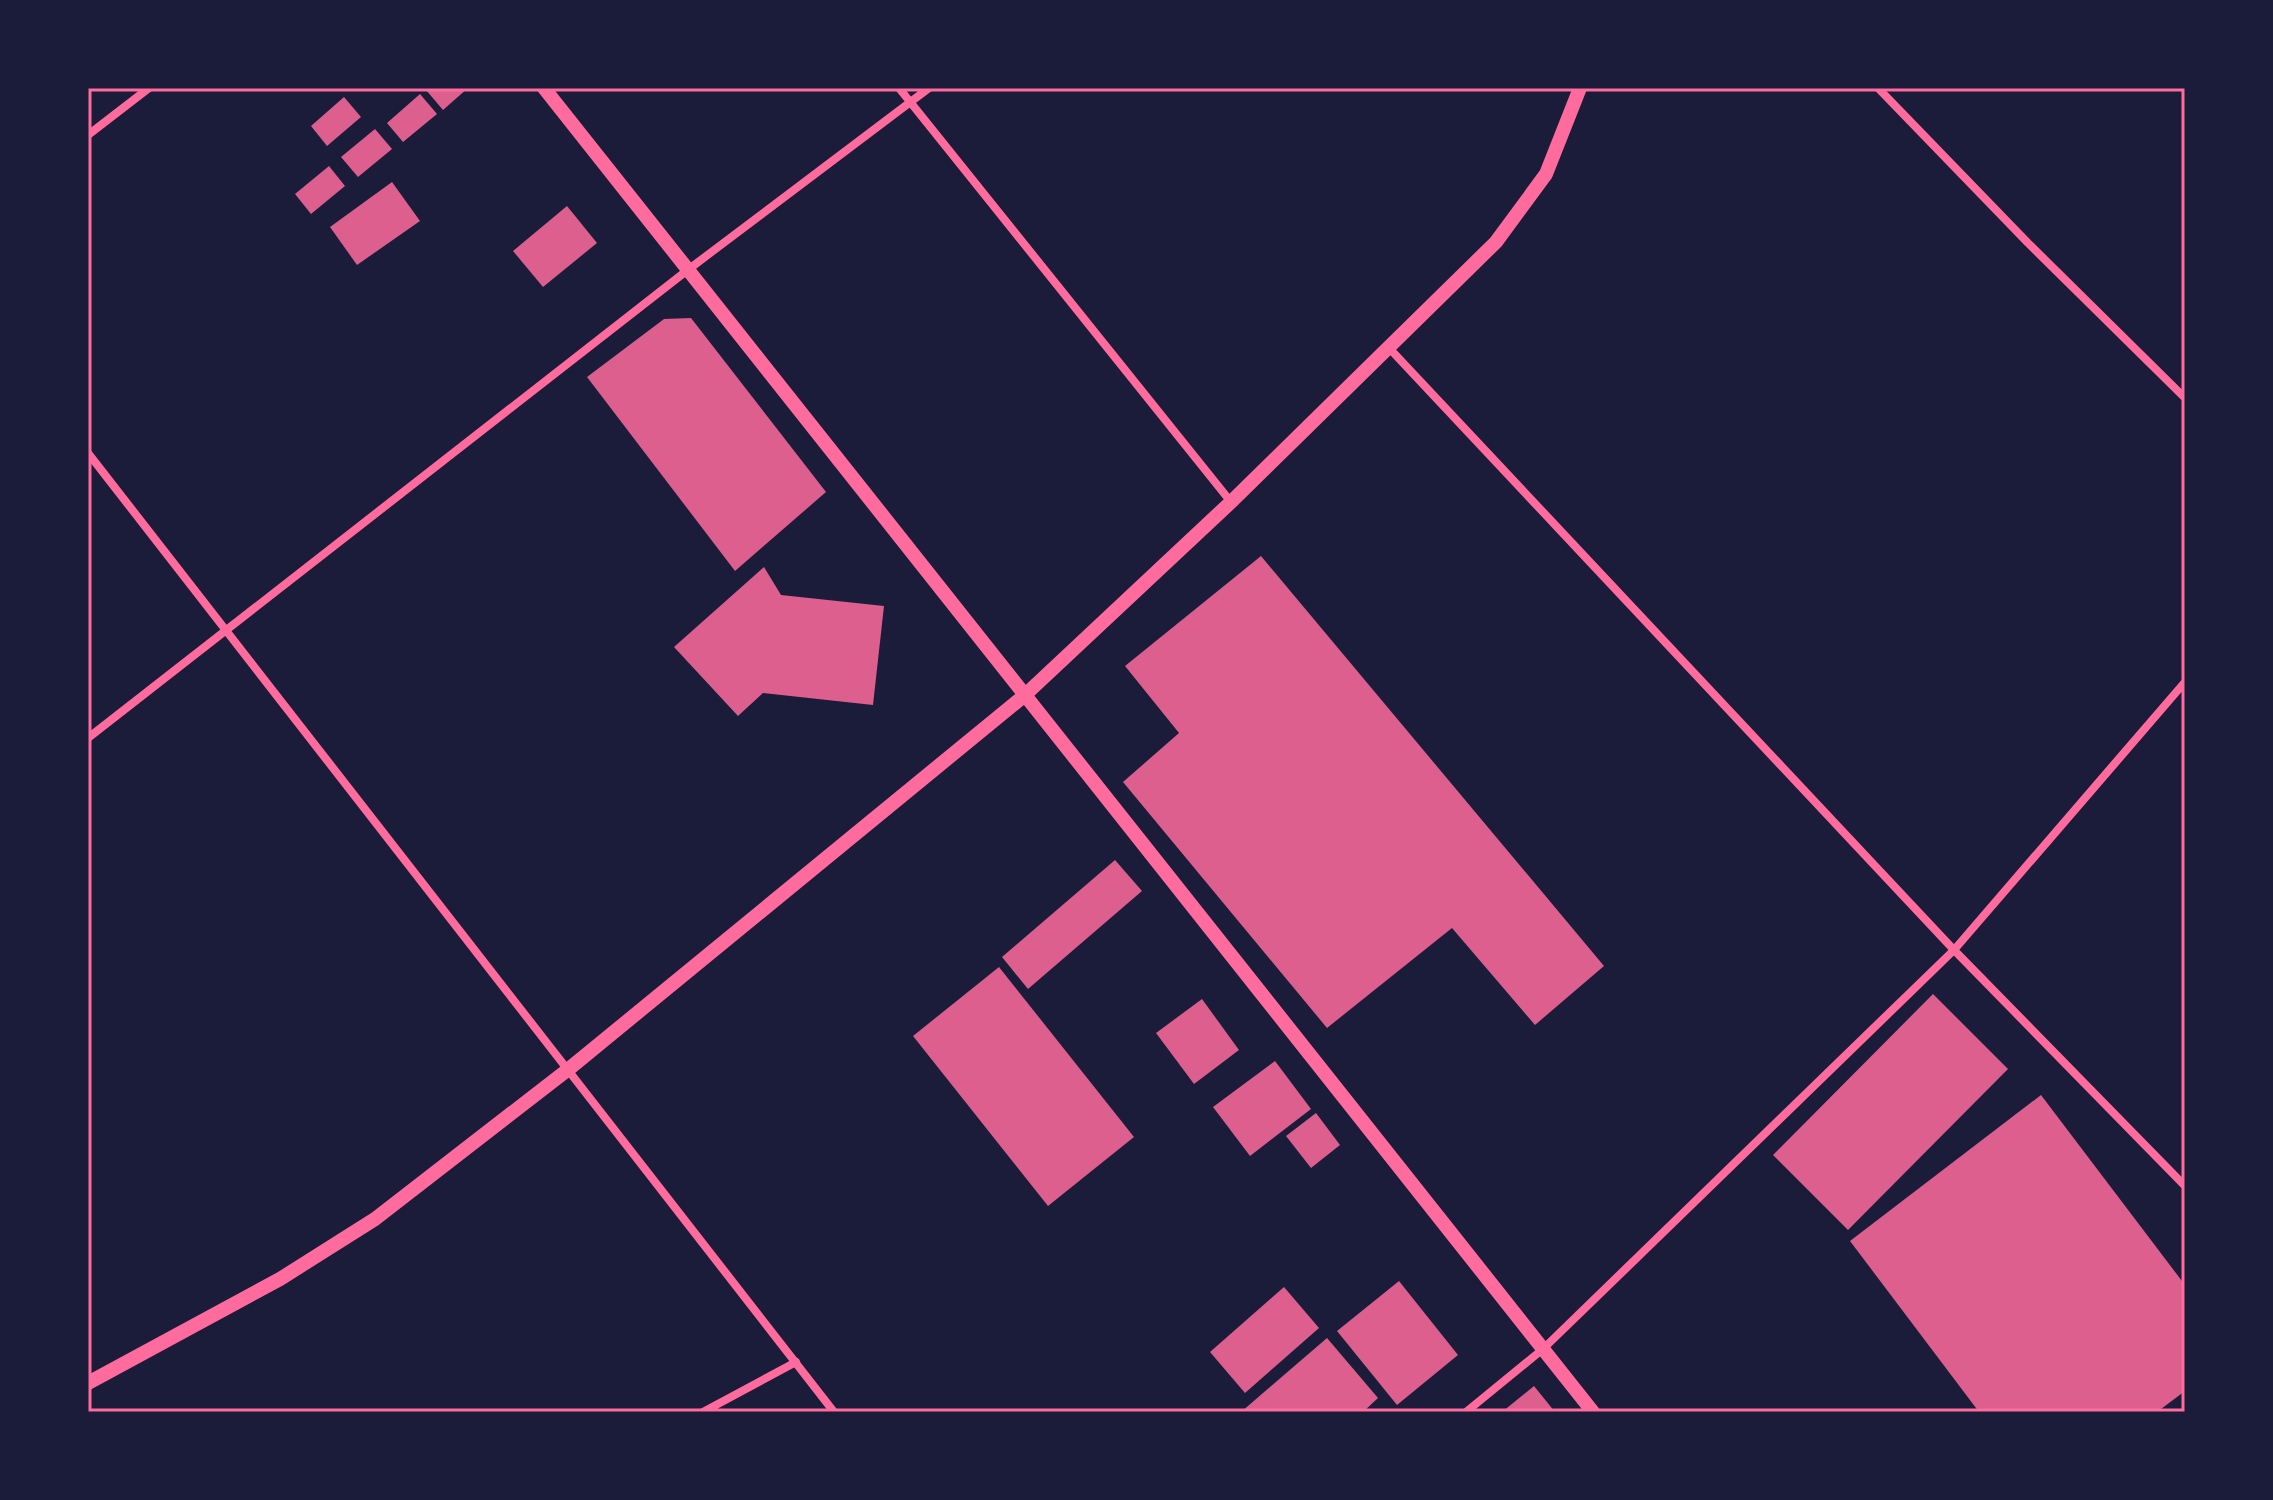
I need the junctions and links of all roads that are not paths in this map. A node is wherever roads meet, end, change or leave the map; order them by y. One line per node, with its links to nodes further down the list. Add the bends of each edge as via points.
1 (149, 88): 8 (street)
2 (544, 88): 9 (street)
3 (899, 88): 7 (street)
4 (929, 88): 7 (street)
5 (1580, 88): 10 (street, via 1546,174 1496,242)
6 (1878, 88): 11 (street)
7 (911, 104): 9 (street); 13 (street)
8 (88, 135)
9 (689, 269): 14 (street); 16 (street)
10 (1390, 349): 13 (street); 18 (street)
11 (2185, 398)
12 (88, 453): 14 (street)
13 (1231, 502): 16 (street)
14 (225, 629): 17 (street); 19 (street)
15 (2185, 682): 18 (street)
16 (1025, 695): 19 (street); 21 (street)
17 (88, 738)
18 (1954, 950): 20 (street); 21 (street)
19 (570, 1068): 22 (street); 23 (street, via 375,1219 280,1279)
20 (2185, 1186)
21 (1543, 1349): 26 (street); 27 (street)
22 (796, 1362): 24 (street); 25 (street)
23 (88, 1383)
24 (703, 1412)
25 (834, 1412)
26 (1466, 1412)
27 (1593, 1412)

